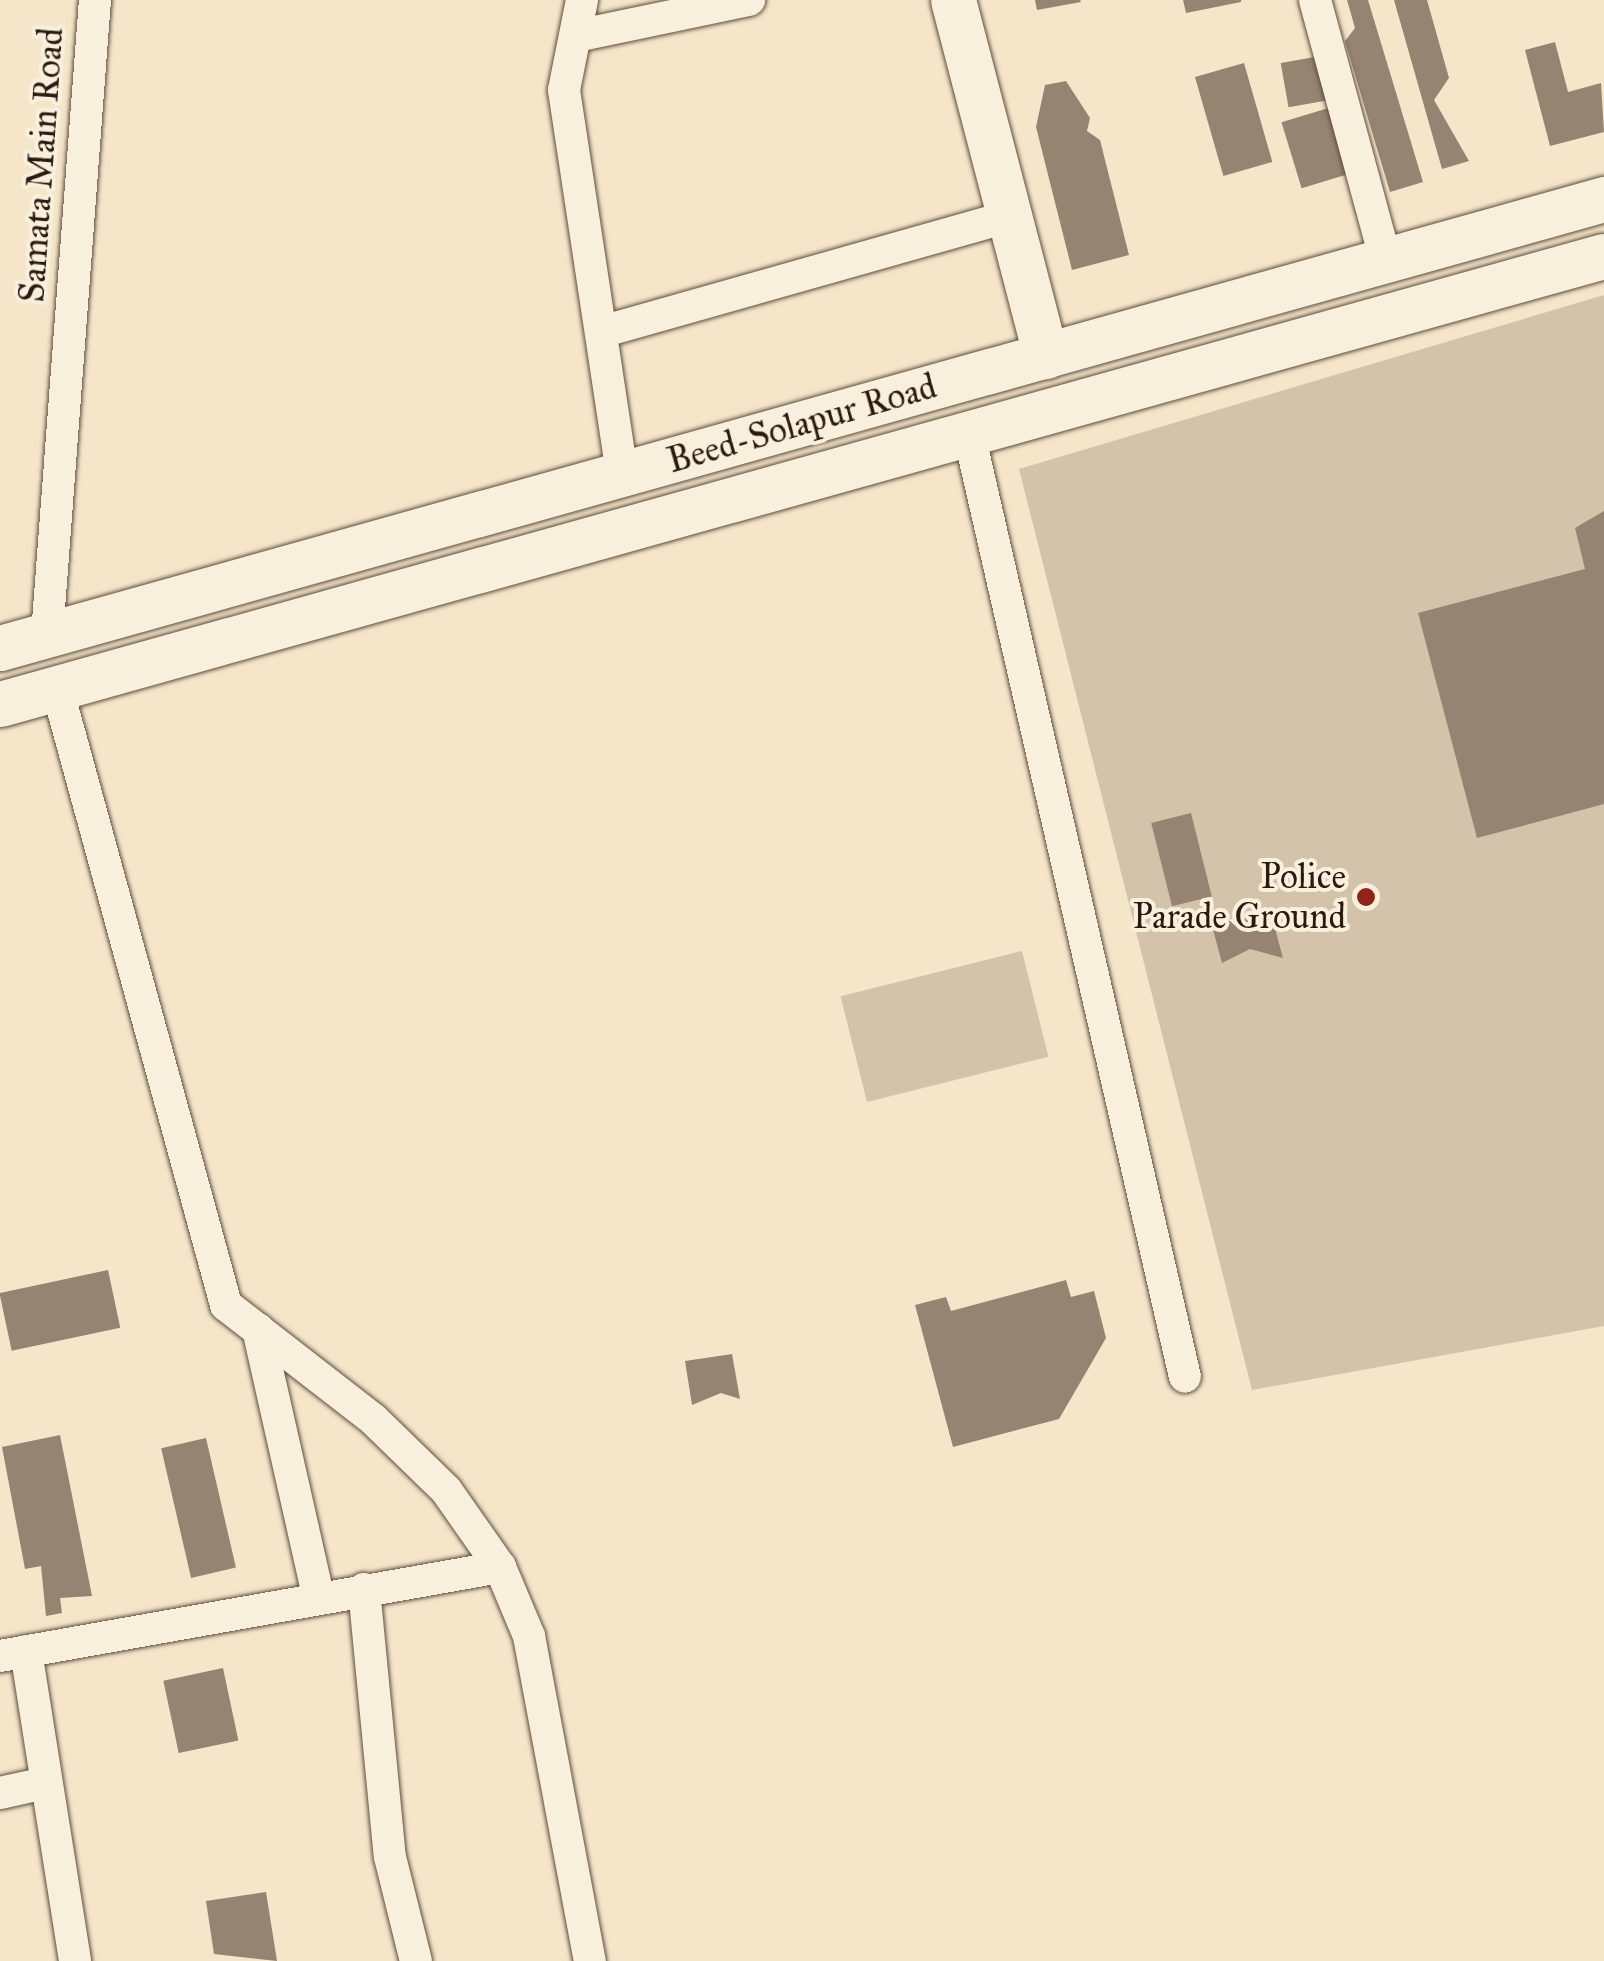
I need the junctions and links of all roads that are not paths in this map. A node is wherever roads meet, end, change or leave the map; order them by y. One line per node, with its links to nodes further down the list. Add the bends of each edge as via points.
1 (94, 0): 15 (street, Samata Main Road)
2 (582, 0): 6 (street)
3 (749, 0): 6 (street)
4 (953, 0): 8 (main road)
5 (1315, 0): 10 (street)
6 (576, 36): 11 (street, via 564,90)
7 (1604, 199): 10 (main road, Beed-Solapur Road)
8 (1010, 216): 11 (street); 12 (main road)
9 (1604, 256): 13 (main road, Beed-Solapur Road)
10 (1385, 257): 12 (main road, Beed-Solapur Road)
11 (601, 332): 14 (street)
12 (1046, 356): 14 (main road, Beed-Solapur Road)
13 (968, 434): 17 (main road, Beed-Solapur Road); 20 (street)
14 (622, 474): 15 (main road, Beed-Solapur Road)
15 (47, 634): 16 (main road, Beed-Solapur Road)
16 (0, 648)
17 (56, 688): 18 (main road, Beed-Solapur Road); 19 (street, via 226,1305)
18 (0, 704)
19 (258, 1330): 21 (street, via 374,1420 446,1490); 23 (street)
20 (1186, 1377)
21 (500, 1567): 22 (street); 29 (street, via 529,1636)
22 (364, 1589): 23 (street); 28 (street, via 390,1857)
23 (318, 1596): 24 (street)
24 (13, 1653): 25 (street)
25 (46, 1783): 26 (street); 27 (street)
26 (0, 1794)
27 (75, 1961)
28 (416, 1961)
29 (590, 1961)

